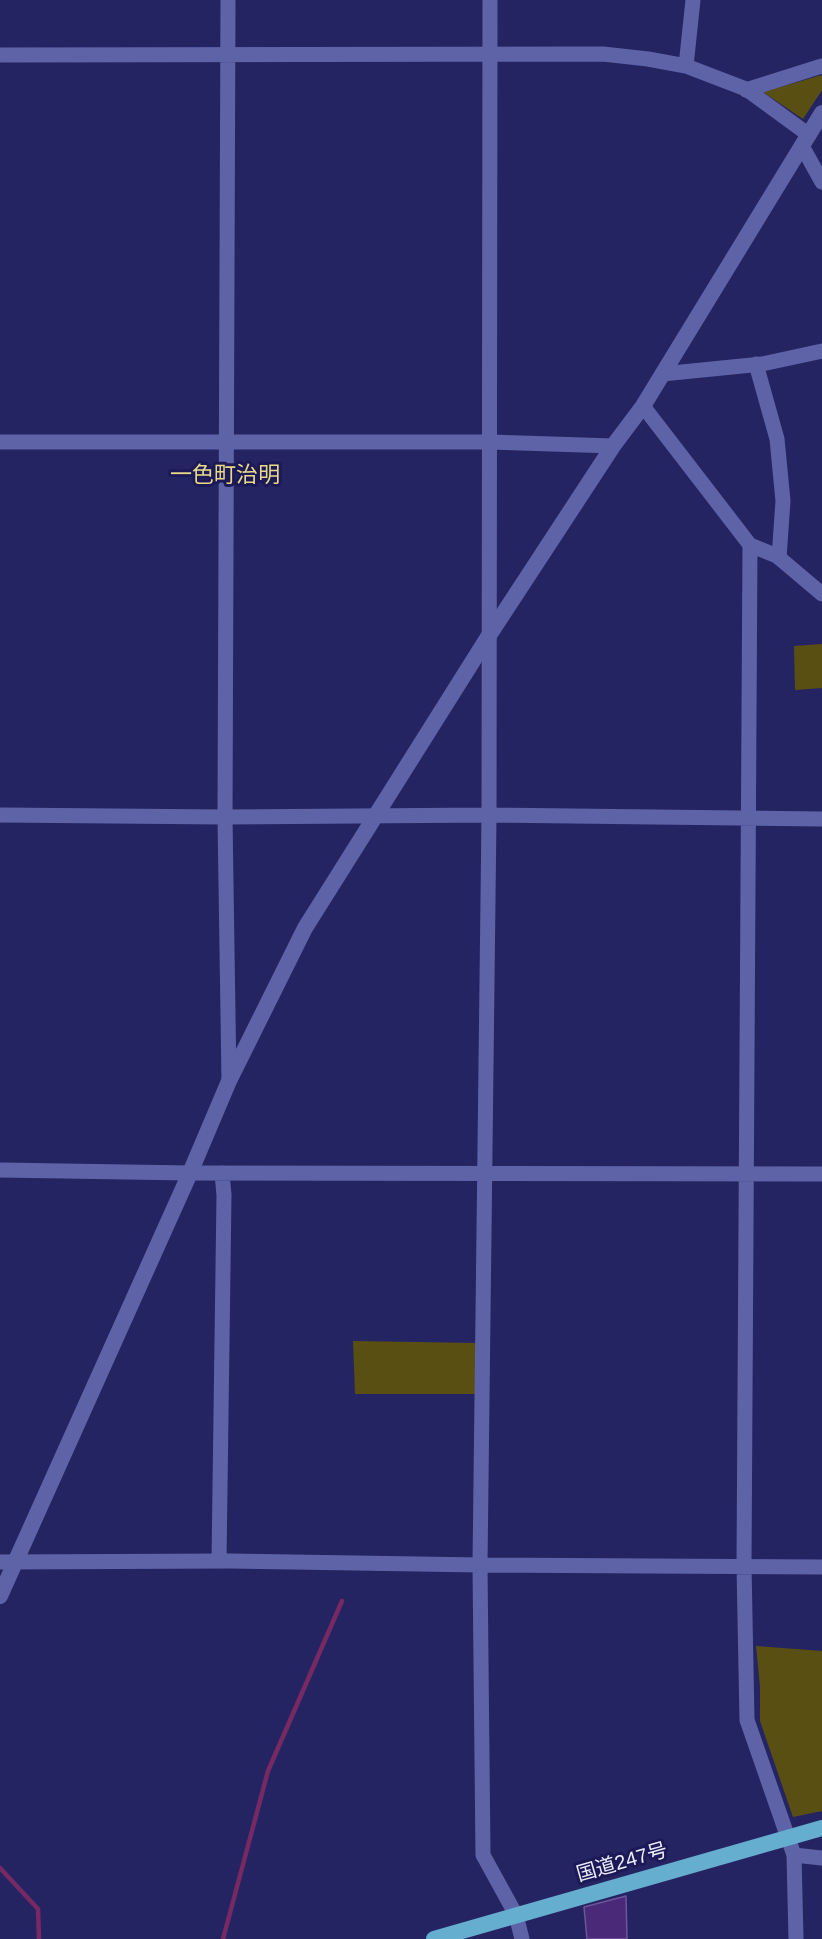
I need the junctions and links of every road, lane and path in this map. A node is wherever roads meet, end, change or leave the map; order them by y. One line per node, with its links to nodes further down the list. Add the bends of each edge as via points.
1 (228, 0): 6 (street)
2 (490, 0): 5 (street)
3 (693, 0): 7 (street)
4 (0, 55): 6 (street)
5 (489, 55): 6 (street); 7 (street, via 603,54); 19 (street)
6 (228, 56): 18 (street)
7 (686, 66): 9 (street)
8 (822, 66): 9 (street)
9 (746, 90): 11 (street)
10 (822, 113): 11 (street)
11 (805, 140): 12 (street); 15 (street)
12 (822, 182)
13 (822, 351): 14 (street)
14 (756, 364): 15 (street); 22 (street, via 777,439 783,501)
15 (662, 374): 16 (street)
16 (643, 406): 20 (street); 21 (street)
17 (0, 442): 18 (street)
18 (226, 442): 19 (street); 27 (street)
19 (490, 442): 20 (street); 24 (street)
20 (613, 446): 24 (street)
21 (750, 545): 22 (street); 29 (street)
22 (778, 558): 23 (street)
23 (822, 594)
24 (488, 637): 26 (street); 28 (street)
25 (0, 815): 27 (street)
26 (489, 815): 28 (street); 29 (street); 33 (street)
27 (225, 817): 28 (street); 31 (street)
28 (375, 817): 31 (street, via 305,928)
29 (748, 818): 30 (street); 36 (street)
30 (822, 819)
31 (229, 1082): 34 (street)
32 (0, 1170): 34 (street)
33 (486, 1172): 35 (street); 36 (street); 40 (street)
34 (190, 1173): 35 (street); 39 (street)
35 (222, 1173): 38 (street)
36 (747, 1173): 37 (street); 41 (street)
37 (822, 1174)
38 (219, 1561): 39 (street); 40 (street)
39 (7, 1562): 43 (street)
40 (480, 1565): 41 (street); 48 (street, via 483,1855)
41 (744, 1566): 42 (street); 45 (street, via 747,1720)
42 (822, 1567)
43 (0, 1596)
44 (822, 1828): 45 (highway, 国道247号)
45 (789, 1838): 46 (street); 48 (highway, 国道247号)
46 (794, 1855): 47 (street); 51 (street)
47 (822, 1857)
48 (516, 1915): 49 (highway, 国道247号); 50 (street)
49 (438, 1938)
50 (522, 1939)
51 (796, 1939)

